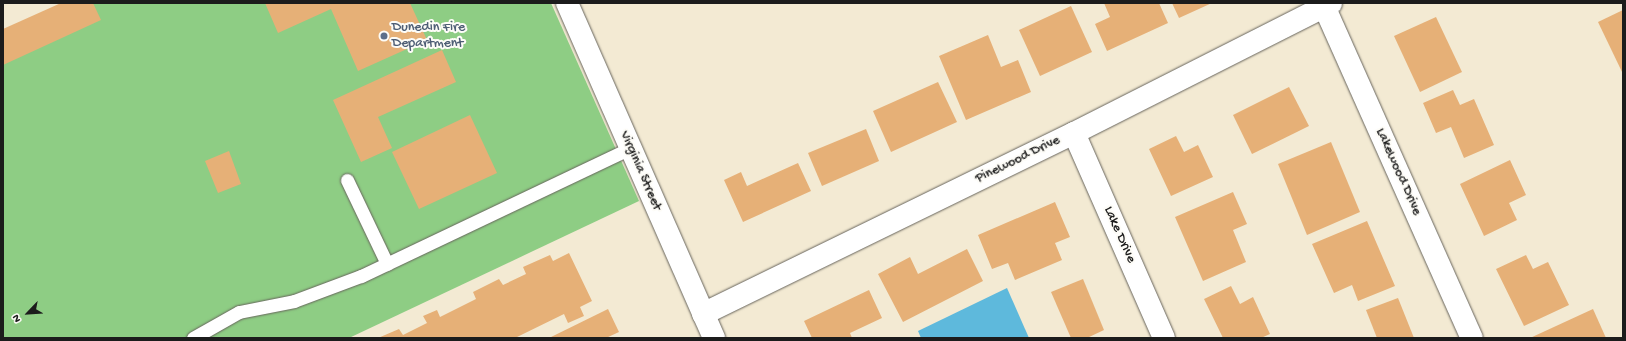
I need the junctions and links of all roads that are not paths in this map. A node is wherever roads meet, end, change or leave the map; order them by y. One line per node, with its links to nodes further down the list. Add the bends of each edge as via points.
1 (567, 3): 4 (street, Virginia Street)
2 (1328, 5): 3 (street, Pinewood Drive); 11 (street, Lakewood Drive)
3 (1074, 133): 7 (street, Pinewood Drive); 10 (street, Lake Drive)
4 (630, 148): 6 (lane); 7 (street, Virginia Street)
5 (347, 180): 6 (lane)
6 (387, 264): 8 (lane, via 294,301 239,312)
7 (703, 314): 9 (street, Virginia Street)
8 (193, 338)
9 (714, 338)
10 (1164, 338)
11 (1472, 338)

